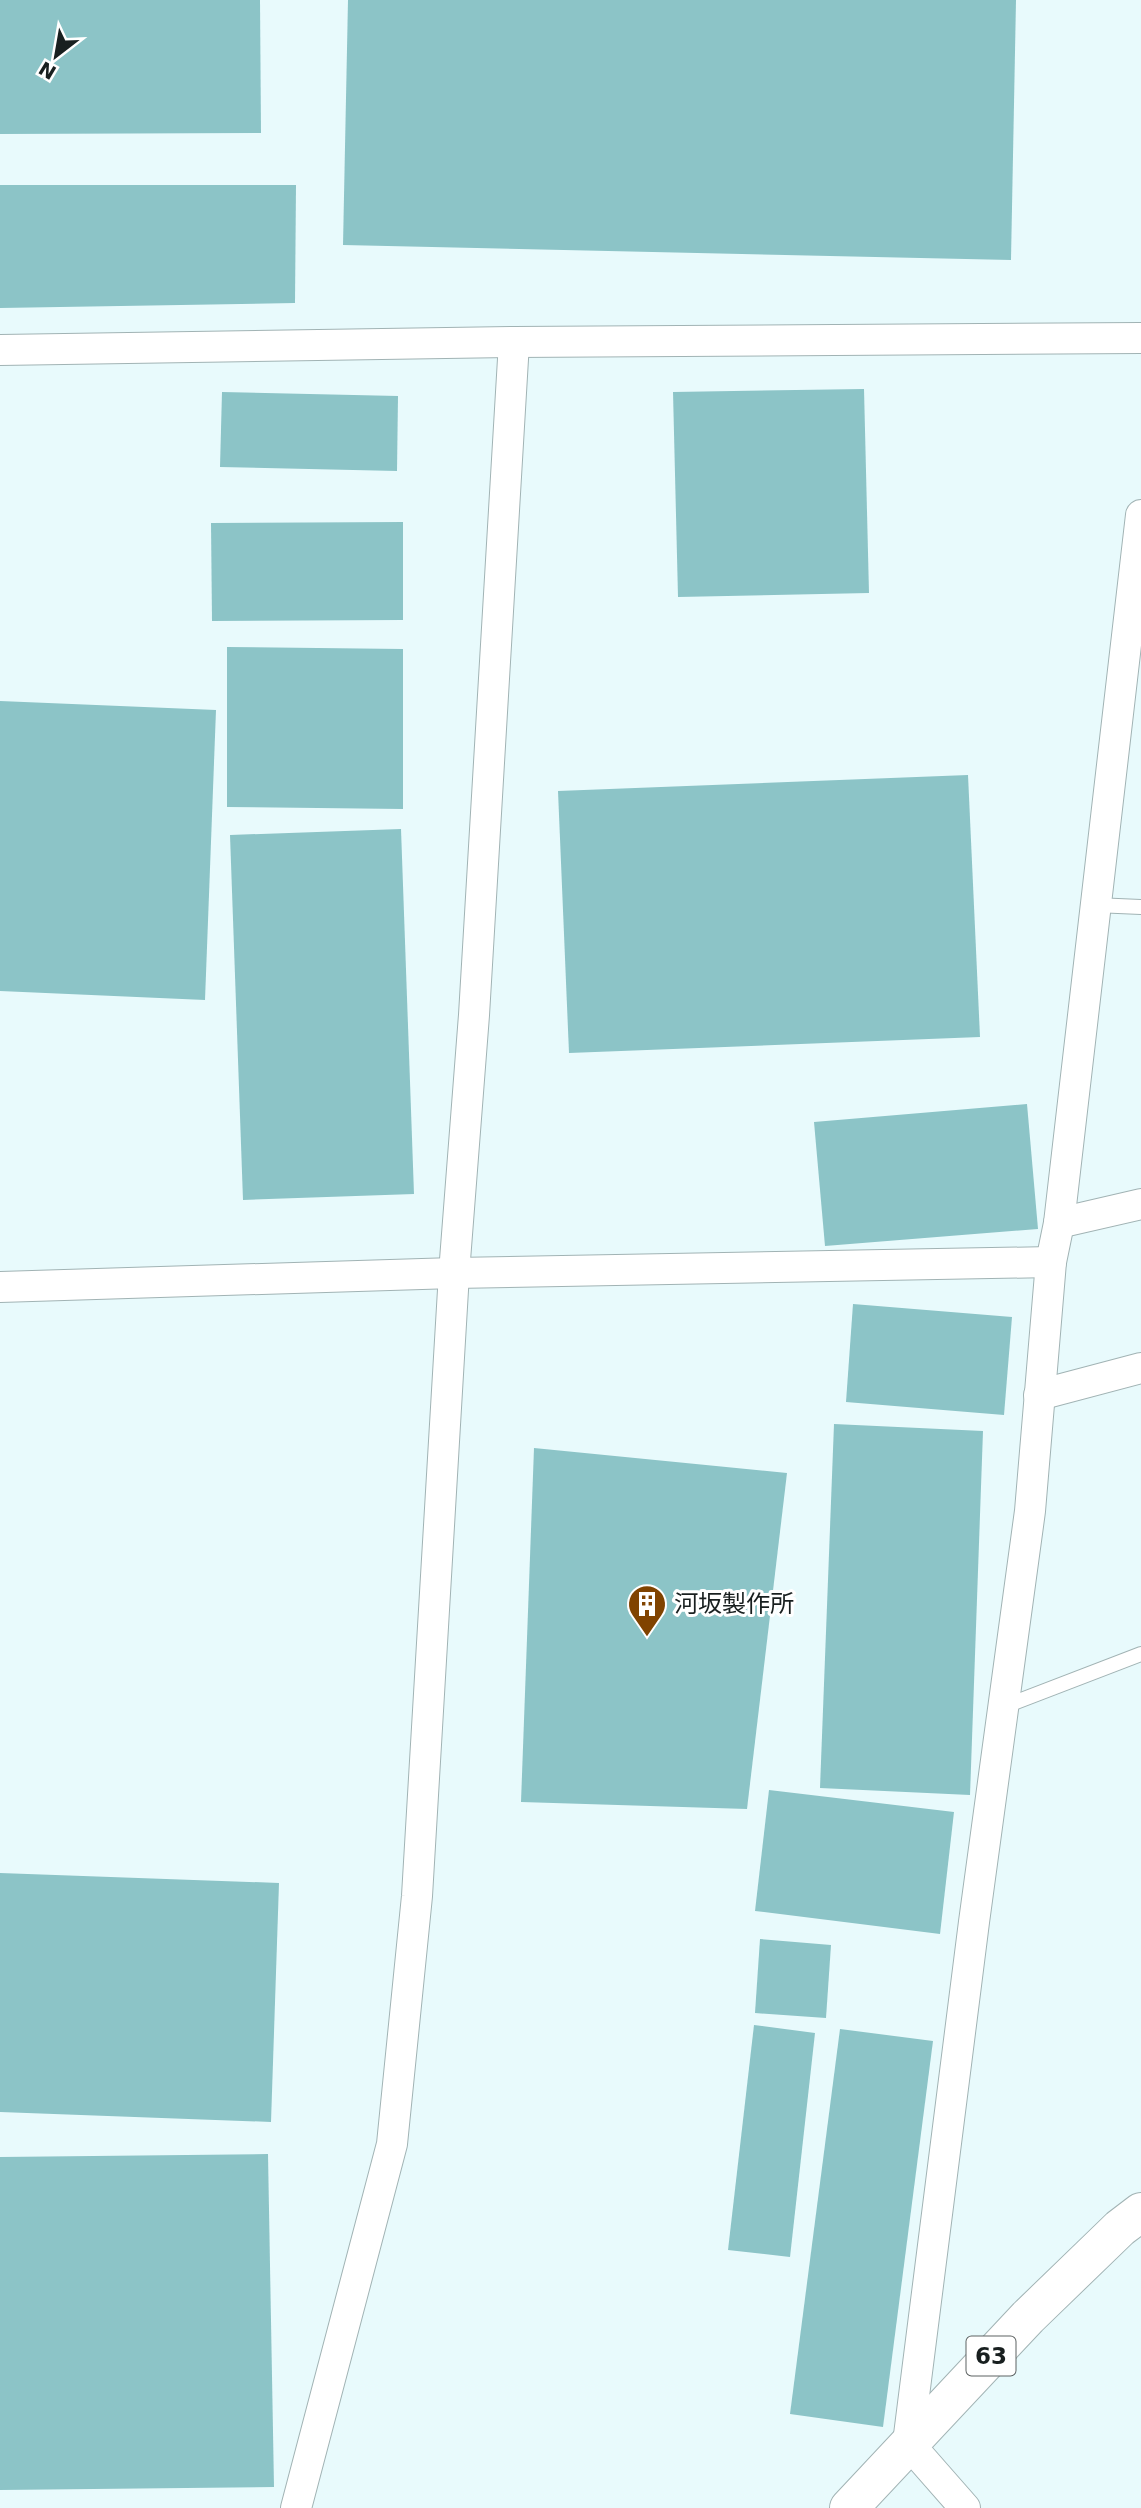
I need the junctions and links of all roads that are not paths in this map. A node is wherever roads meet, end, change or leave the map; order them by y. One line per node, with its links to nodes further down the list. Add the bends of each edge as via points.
1 (1141, 338): 2 (street)
2 (514, 342): 3 (street); 10 (street)
3 (0, 350)
4 (1141, 514): 5 (street)
5 (1095, 905): 6 (lane); 8 (street)
6 (1141, 907)
7 (1141, 1204): 8 (street)
8 (1059, 1223): 9 (street)
9 (1051, 1262): 10 (street); 13 (street)
10 (454, 1273): 11 (street); 18 (street, via 417,1896 392,2144)
11 (0, 1287)
12 (1141, 1368): 13 (street)
13 (1040, 1395): 15 (street, via 1030,1511)
14 (1141, 1654): 15 (lane)
15 (1003, 1707): 17 (street)
16 (1141, 2212): 17 (main road, 63, via 1028,2317)
17 (908, 2443): 19 (main road, 63); 20 (street)
18 (296, 2508)
19 (849, 2508)
20 (965, 2508)

